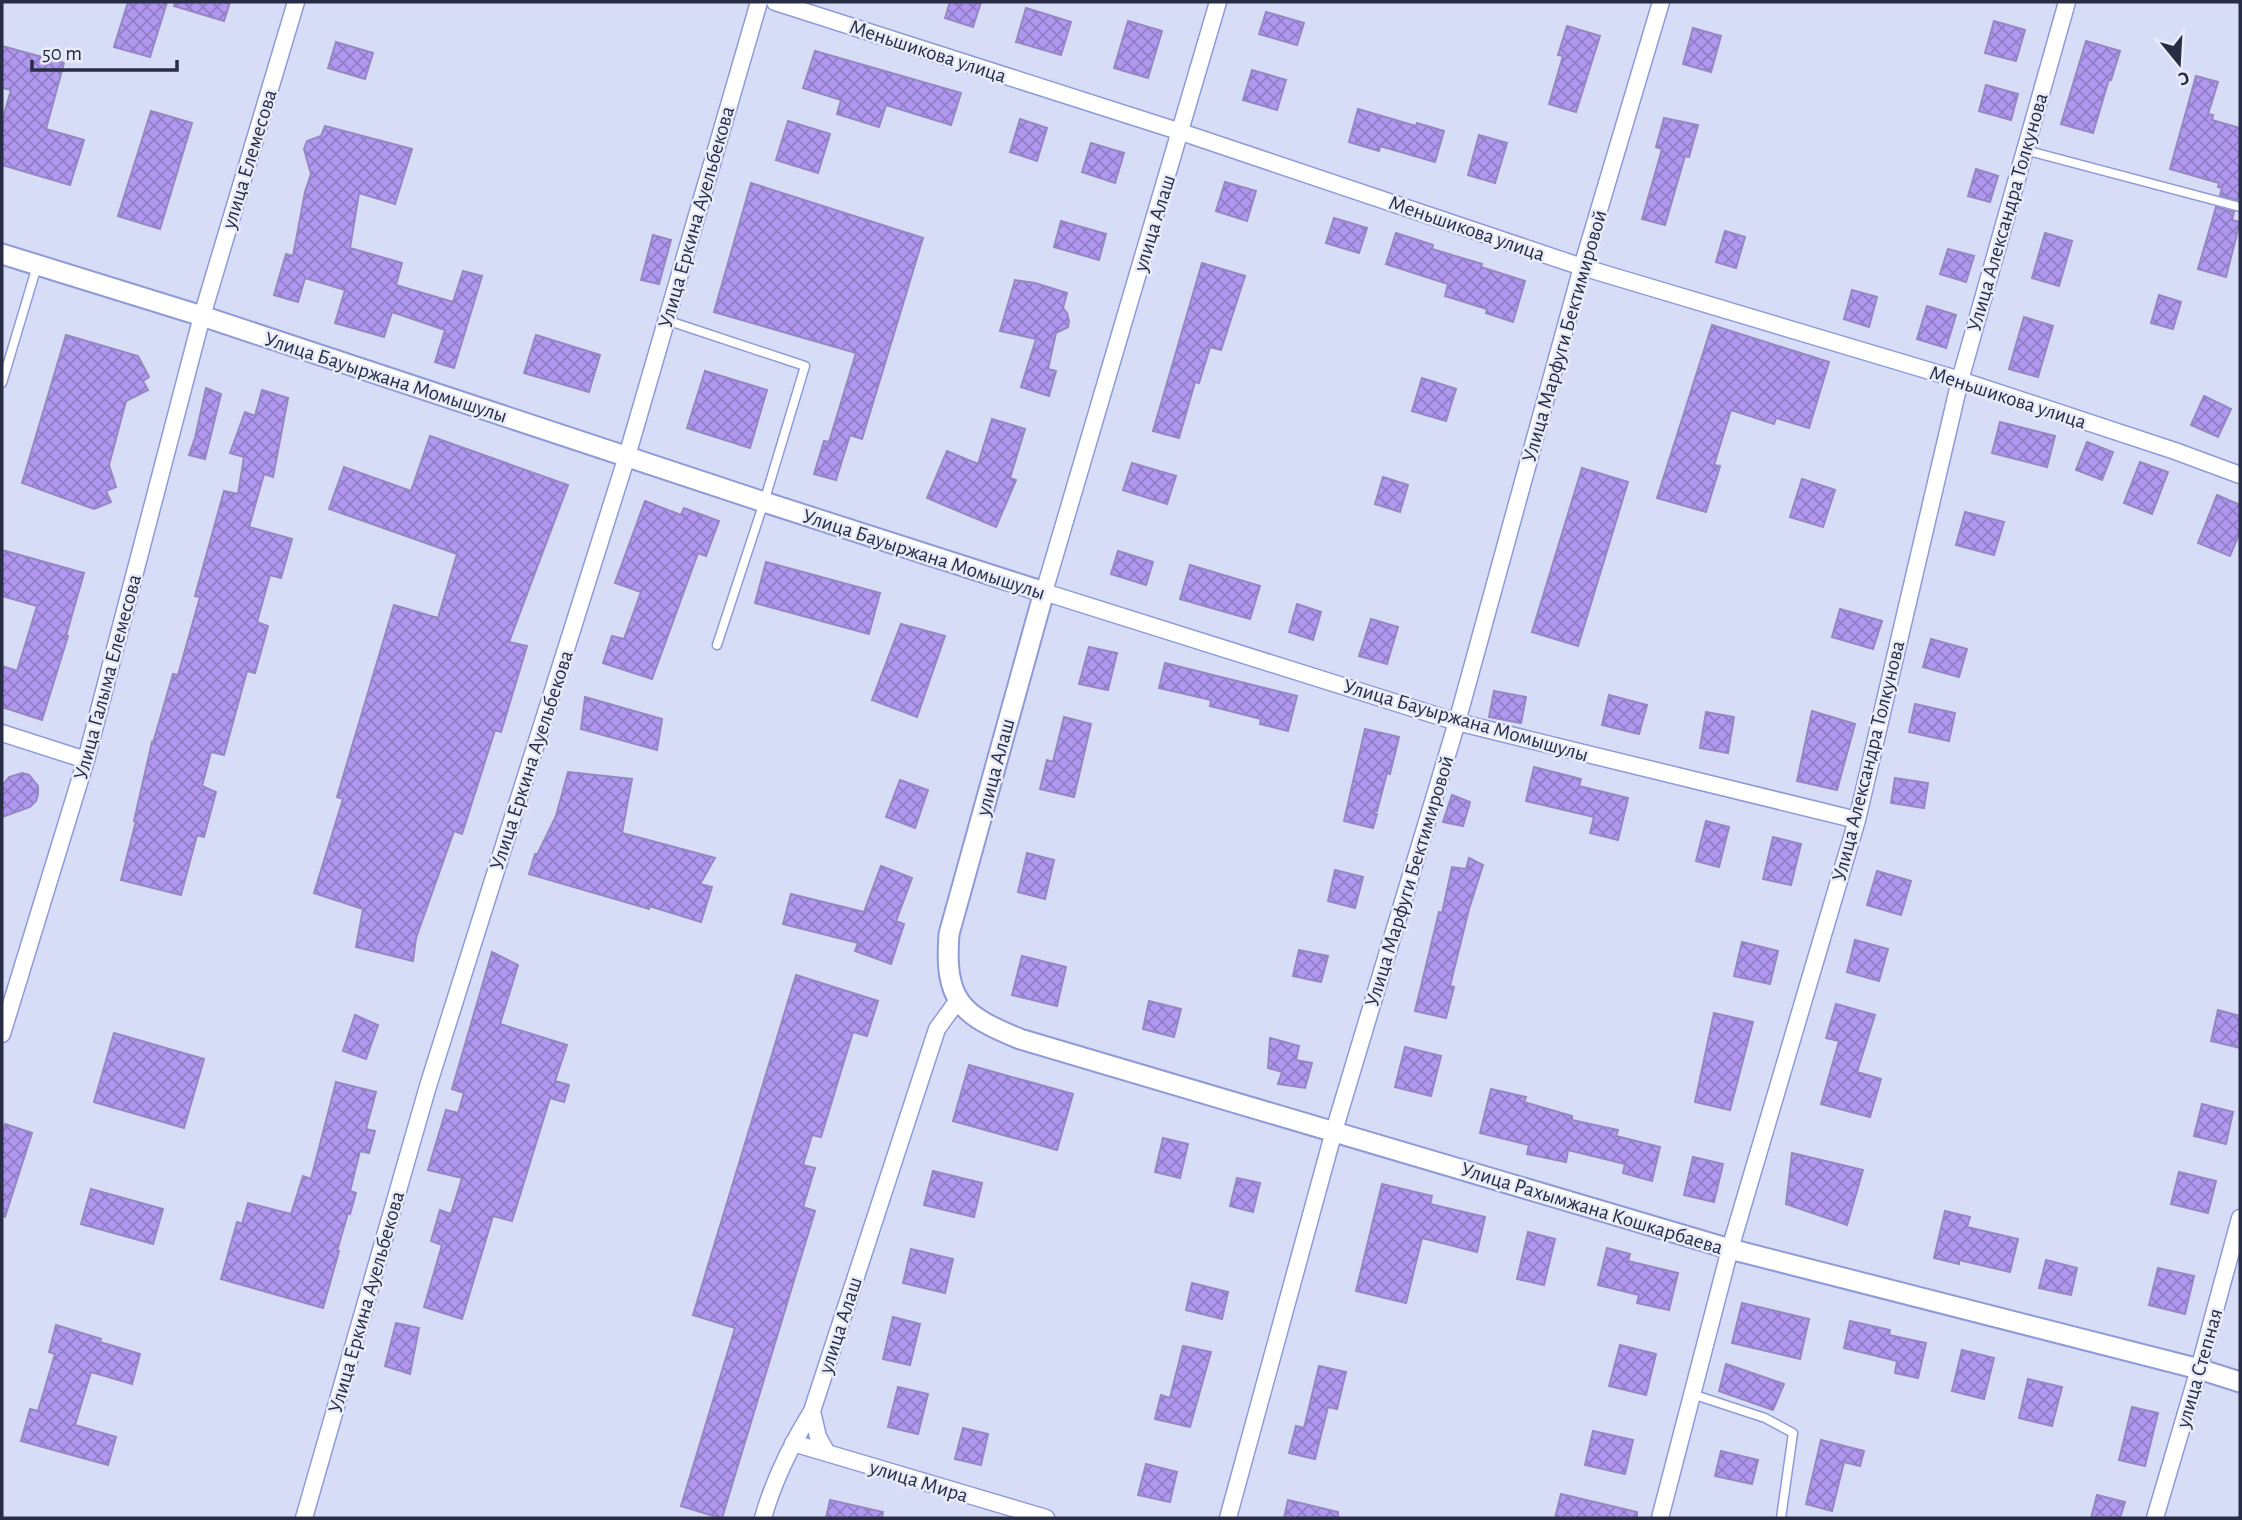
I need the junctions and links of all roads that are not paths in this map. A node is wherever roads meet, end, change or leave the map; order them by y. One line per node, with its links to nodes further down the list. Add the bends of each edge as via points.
1 (296, 2): 13 (street, улица Елемесова)
2 (759, 2): 14 (street, Улица Еркина Ауельбекова)
3 (775, 2): 7 (street, Меньшикова улица)
4 (1219, 2): 7 (street, улица Алаш)
5 (1661, 2): 12 (street, Улица Марфуги Бектимировой)
6 (2067, 2): 8 (street, Улица Александра Толкунова)
7 (1181, 132): 12 (street, Меньшикова улица); 20 (street, улица Алаш)
8 (2025, 150): 9 (lane); 15 (street, Улица Александра Толкунова)
9 (2240, 207)
10 (2, 254): 11 (street, Улица Бауыржана Момышулы)
11 (37, 266): 13 (street, Улица Бауыржана Момышулы); 16 (lane)
12 (1583, 267): 15 (street, Меньшикова улица); 22 (street, Улица Марфуги Бектимировой)
13 (202, 316): 17 (street, Улица Бауыржана Момышулы); 24 (street, Улица Галыма Елемесова)
14 (666, 320): 17 (street, Улица Еркина Ауельбекова); 19 (lane, via 805,366)
15 (1960, 380): 18 (street, Меньшикова улица); 25 (street, Улица Александра Толкунова)
16 (2, 383)
17 (627, 456): 19 (street, Улица Бауыржана Момышулы); 37 (street, Улица Еркина Ауельбекова, via 428,1086)
18 (2240, 475)
19 (764, 502): 20 (street, Улица Бауыржана Момышулы); 21 (lane)
20 (1044, 592): 22 (street, Улица Бауыржана Момышулы); 26 (street, улица Алаш, via 949,934 950,983)
21 (716, 645)
22 (1457, 722): 25 (street, Улица Бауыржана Момышулы); 28 (street, Улица Марфуги Бектимировой)
23 (2, 733): 24 (street)
24 (86, 761): 27 (street, Улица Галыма Елемесова)
25 (1857, 820): 30 (street, Улица Александра Толкунова)
26 (958, 1000): 28 (street, Улица Рахымжана Кошкарбаева, via 991,1028 1020,1039); 34 (street, улица Алаш, via 937,1029)
27 (2, 1034)
28 (1334, 1131): 30 (street, Улица Рахымжана Кошкарбаева); 40 (street, Улица Марфуги Бектимировой)
29 (2240, 1218): 31 (street, улица Степная)
30 (1730, 1249): 31 (street, Улица Рахымжана Кошкарбаева); 33 (street, Улица Александра Толкунова)
31 (2199, 1369): 32 (street, Улица Рахымжана Кошкарбаева); 43 (street, улица Степная)
32 (2240, 1382)
33 (1692, 1394): 41 (street, Улица Александра Толкунова); 42 (lane, via 1765,1418 1793,1433)
34 (812, 1411): 35 (street, улица Алаш); 36 (street)
35 (793, 1443): 36 (street, улица Мира); 38 (street, улица Алаш, via 771,1488)
36 (827, 1453): 39 (street, улица Мира)
37 (304, 1518)
38 (763, 1518)
39 (1046, 1518)
40 (1228, 1518)
41 (1660, 1518)
42 (1781, 1518)
43 (2155, 1518)

